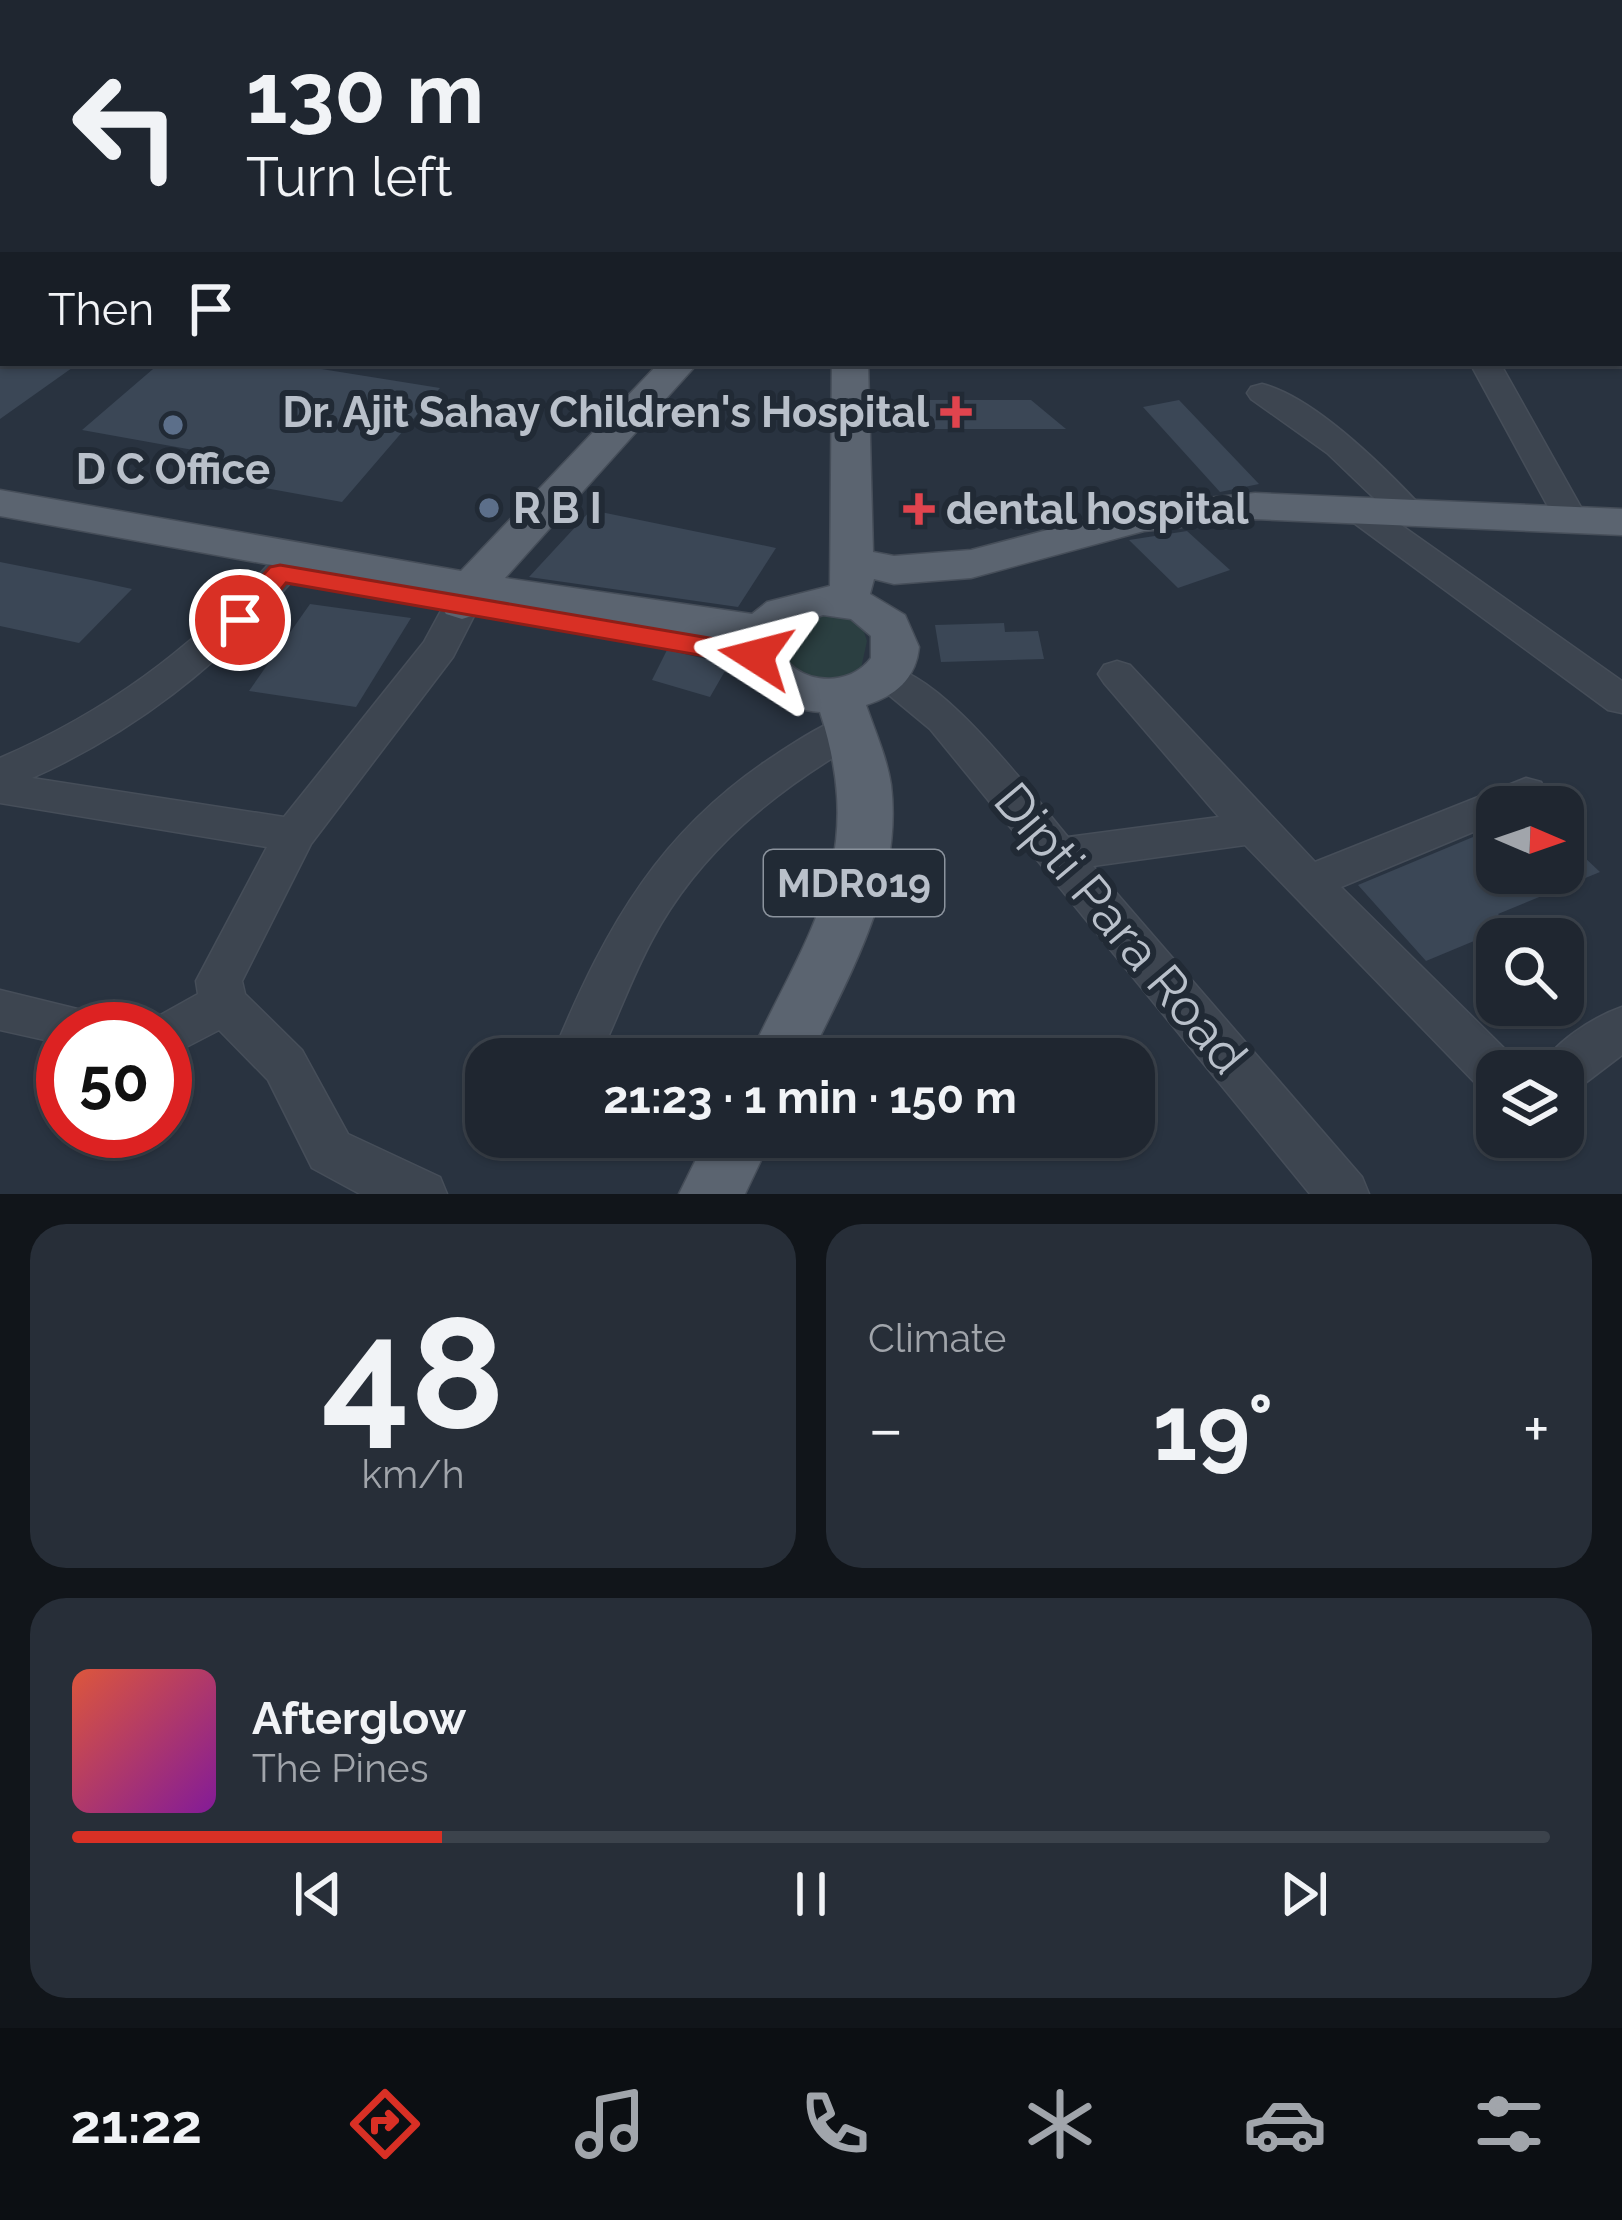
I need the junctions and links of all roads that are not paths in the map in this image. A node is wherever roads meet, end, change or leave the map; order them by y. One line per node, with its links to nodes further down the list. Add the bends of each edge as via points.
1 (677, 366): 13 (main road)
2 (850, 366): 12 (main road, via 850,538)
3 (1487, 366): 8 (street)
4 (1262, 393): 7 (street, via 1315,424)
5 (0, 503): 13 (main road)
6 (1355, 508): 7 (main road); 12 (main road, via 1200,509 1142,518 917,584); 17 (street)
7 (1406, 510): 8 (main road)
8 (1570, 518): 10 (main road)
9 (0, 519): 11 (main road)
10 (1622, 522)
11 (280, 573): 13 (main road); 18 (street, via 172,682)
12 (858, 591): 14 (main road, via 774,615); 16 (main road, MDR019, via 898,641 897,659)
13 (466, 595): 14 (main road); 22 (street, via 440,648)
14 (758, 643): 16 (main road, via 766,673 785,687)
15 (1117, 674): 21 (street)
16 (858, 700): 23 (street, Dipti Para Road, via 944,718); 30 (street, via 677,864); 31 (main road, MDR019, via 863,847 826,961)
17 (1622, 700)
18 (0, 775)
19 (0, 788): 22 (street)
20 (1476, 814): 24 (street)
21 (1254, 828): 23 (street); 24 (street)
22 (294, 835): 25 (street, via 231,950 219,981)
23 (1062, 854): 37 (street, Dipti Para Road)
24 (1307, 883): 32 (street)
25 (224, 1003): 28 (street); 35 (street, via 285,1065 330,1151)
26 (0, 1010): 27 (street)
27 (36, 1018)
28 (192, 1021)
29 (1622, 1028): 33 (street)
30 (583, 1038)
31 (788, 1038)
32 (1476, 1052)
33 (1584, 1056)
34 (730, 1158): 36 (main road)
35 (421, 1194)
36 (712, 1194)
37 (1342, 1194)

